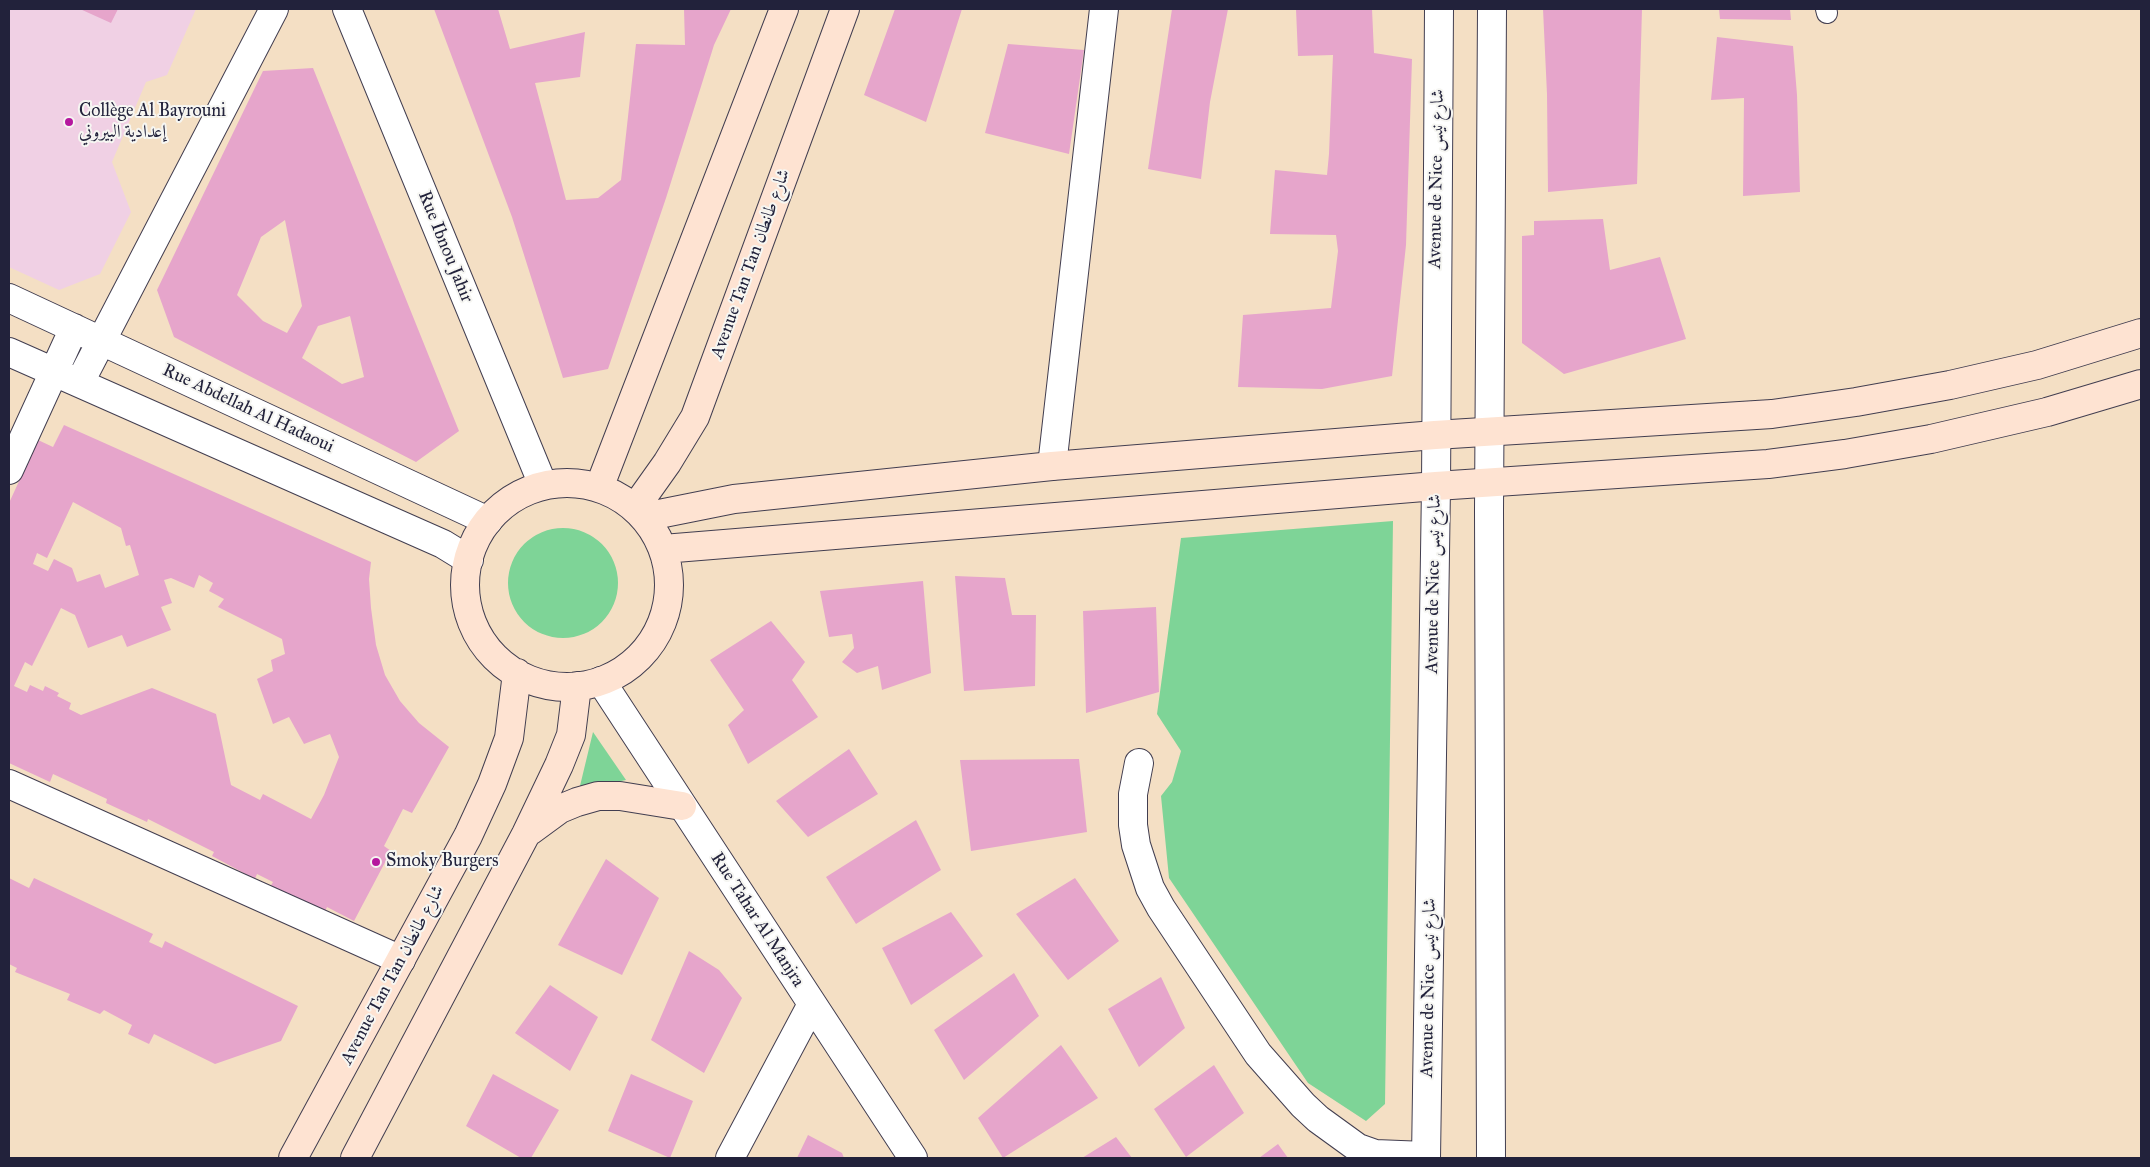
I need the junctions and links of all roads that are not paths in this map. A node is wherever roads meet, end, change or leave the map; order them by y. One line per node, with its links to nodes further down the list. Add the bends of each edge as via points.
1 (274, 9): 11 (street)
2 (347, 9): 21 (street, Rue Ibnou Jahir)
3 (784, 9): 23 (main road)
4 (845, 9): 24 (main road, Avenue Tan Tan شارع طانطان, via 694,417)
5 (1104, 9): 18 (street)
6 (1439, 9): 17 (street, Avenue de Nice شارع نيس)
7 (1492, 9): 16 (street)
8 (9, 298): 9 (street, Rue Abdellah Al Hadaoui)
9 (74, 328): 11 (street, Rue Abdellah Al Hadaoui); 13 (street)
10 (2141, 333): 16 (main road, via 2037,365 1856,402 1772,414)
11 (101, 341): 14 (street); 25 (street, Rue Abdellah Al Hadaoui)
12 (9, 352): 13 (street)
13 (53, 372): 14 (street); 19 (street)
14 (80, 382): 27 (street, via 443,544)
15 (2141, 384): 20 (main road, via 2047,412 1931,439 1845,454 1768,464)
16 (1489, 432): 17 (main road); 20 (street)
17 (1435, 435): 18 (main road); 22 (street, Avenue de Nice شارع نيس)
18 (1052, 466): 24 (main road)
19 (9, 470)
20 (1489, 483): 22 (main road); 41 (street)
21 (544, 485): 23 (main road, via 581,484); 25 (main road, via 512,499)
22 (1436, 486): 26 (main road); 36 (street, Avenue de Nice شارع نيس)
23 (599, 488): 24 (main road, via 618,496)
24 (639, 512): 26 (main road, via 655,532)
25 (488, 521): 27 (main road)
26 (663, 549): 29 (main road, via 669,589 659,628 636,661)
27 (469, 560): 28 (main road, via 466,582 474,625 485,644)
28 (517, 673): 29 (main road, via 536,682 556,686); 34 (main road, Avenue Tan Tan شارع طانطان, via 509,738 492,784 468,836)
29 (589, 684): 32 (street, Rue Tahar Al Manjra); 33 (main road, via 559,766)
30 (1139, 763): 36 (street, via 1133,794 1133,824 1150,888 1258,1054 1303,1105 1358,1148 1374,1154)
31 (9, 784): 34 (street)
32 (682, 806): 33 (main road, via 620,796 598,796 560,809); 35 (street, Rue Tahar Al Manjra)
33 (526, 834): 38 (main road)
34 (401, 960): 37 (main road, Avenue Tan Tan شارع طانطان)
35 (812, 1004): 39 (street); 40 (street, Rue Tahar Al Manjra)
36 (1426, 1157)
37 (293, 1158)
38 (355, 1158)
39 (730, 1158)
40 (913, 1158)
41 (1491, 1158)

